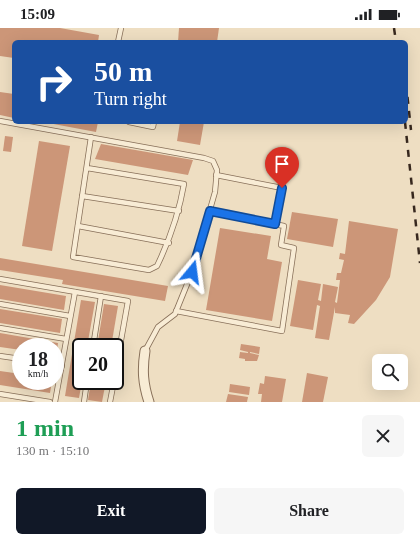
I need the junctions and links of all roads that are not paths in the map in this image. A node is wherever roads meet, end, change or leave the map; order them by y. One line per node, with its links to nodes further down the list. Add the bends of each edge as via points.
1 (120, 28): 2 (lane)
2 (118, 40)
3 (0, 121): 4 (lane)
4 (12, 123)
5 (16, 124): 8 (lane)
6 (138, 124): 7 (lane, via 153,127)
7 (154, 124)
8 (91, 138): 9 (lane); 10 (lane, via 204,158 213,161 217,170)
9 (87, 168): 11 (lane); 12 (lane, via 184,184)
10 (216, 175): 13 (lane); 14 (lane, via 282,188)
11 (82, 196): 12 (lane); 15 (lane)
12 (179, 211): 16 (lane)
13 (210, 211): 14 (lane); 21 (lane, via 192,272)
14 (275, 224): 21 (lane, via 284,226 281,245 294,248 282,331)
15 (78, 226): 16 (lane); 16 (lane, via 73,257 149,270 158,266)
16 (169, 243)
17 (0, 279): 18 (lane)
18 (75, 292): 19 (lane); 22 (lane)
19 (101, 296): 24 (lane); 25 (lane, via 128,301)
20 (0, 304): 22 (lane)
21 (176, 311): 27 (lane, via 158,327)
22 (70, 316): 26 (lane)
23 (0, 328): 26 (lane)
24 (94, 338)
25 (121, 338)
26 (66, 339): 28 (lane)
27 (145, 351): 39 (street, via 142,380)
28 (64, 352)
29 (0, 356): 30 (lane)
30 (12, 358)
31 (57, 390): 36 (lane)
32 (86, 390): 37 (lane)
33 (112, 390): 38 (lane)
34 (0, 394): 35 (lane)
35 (50, 402)
36 (55, 402)
37 (84, 402)
38 (110, 402)
39 (149, 402)

